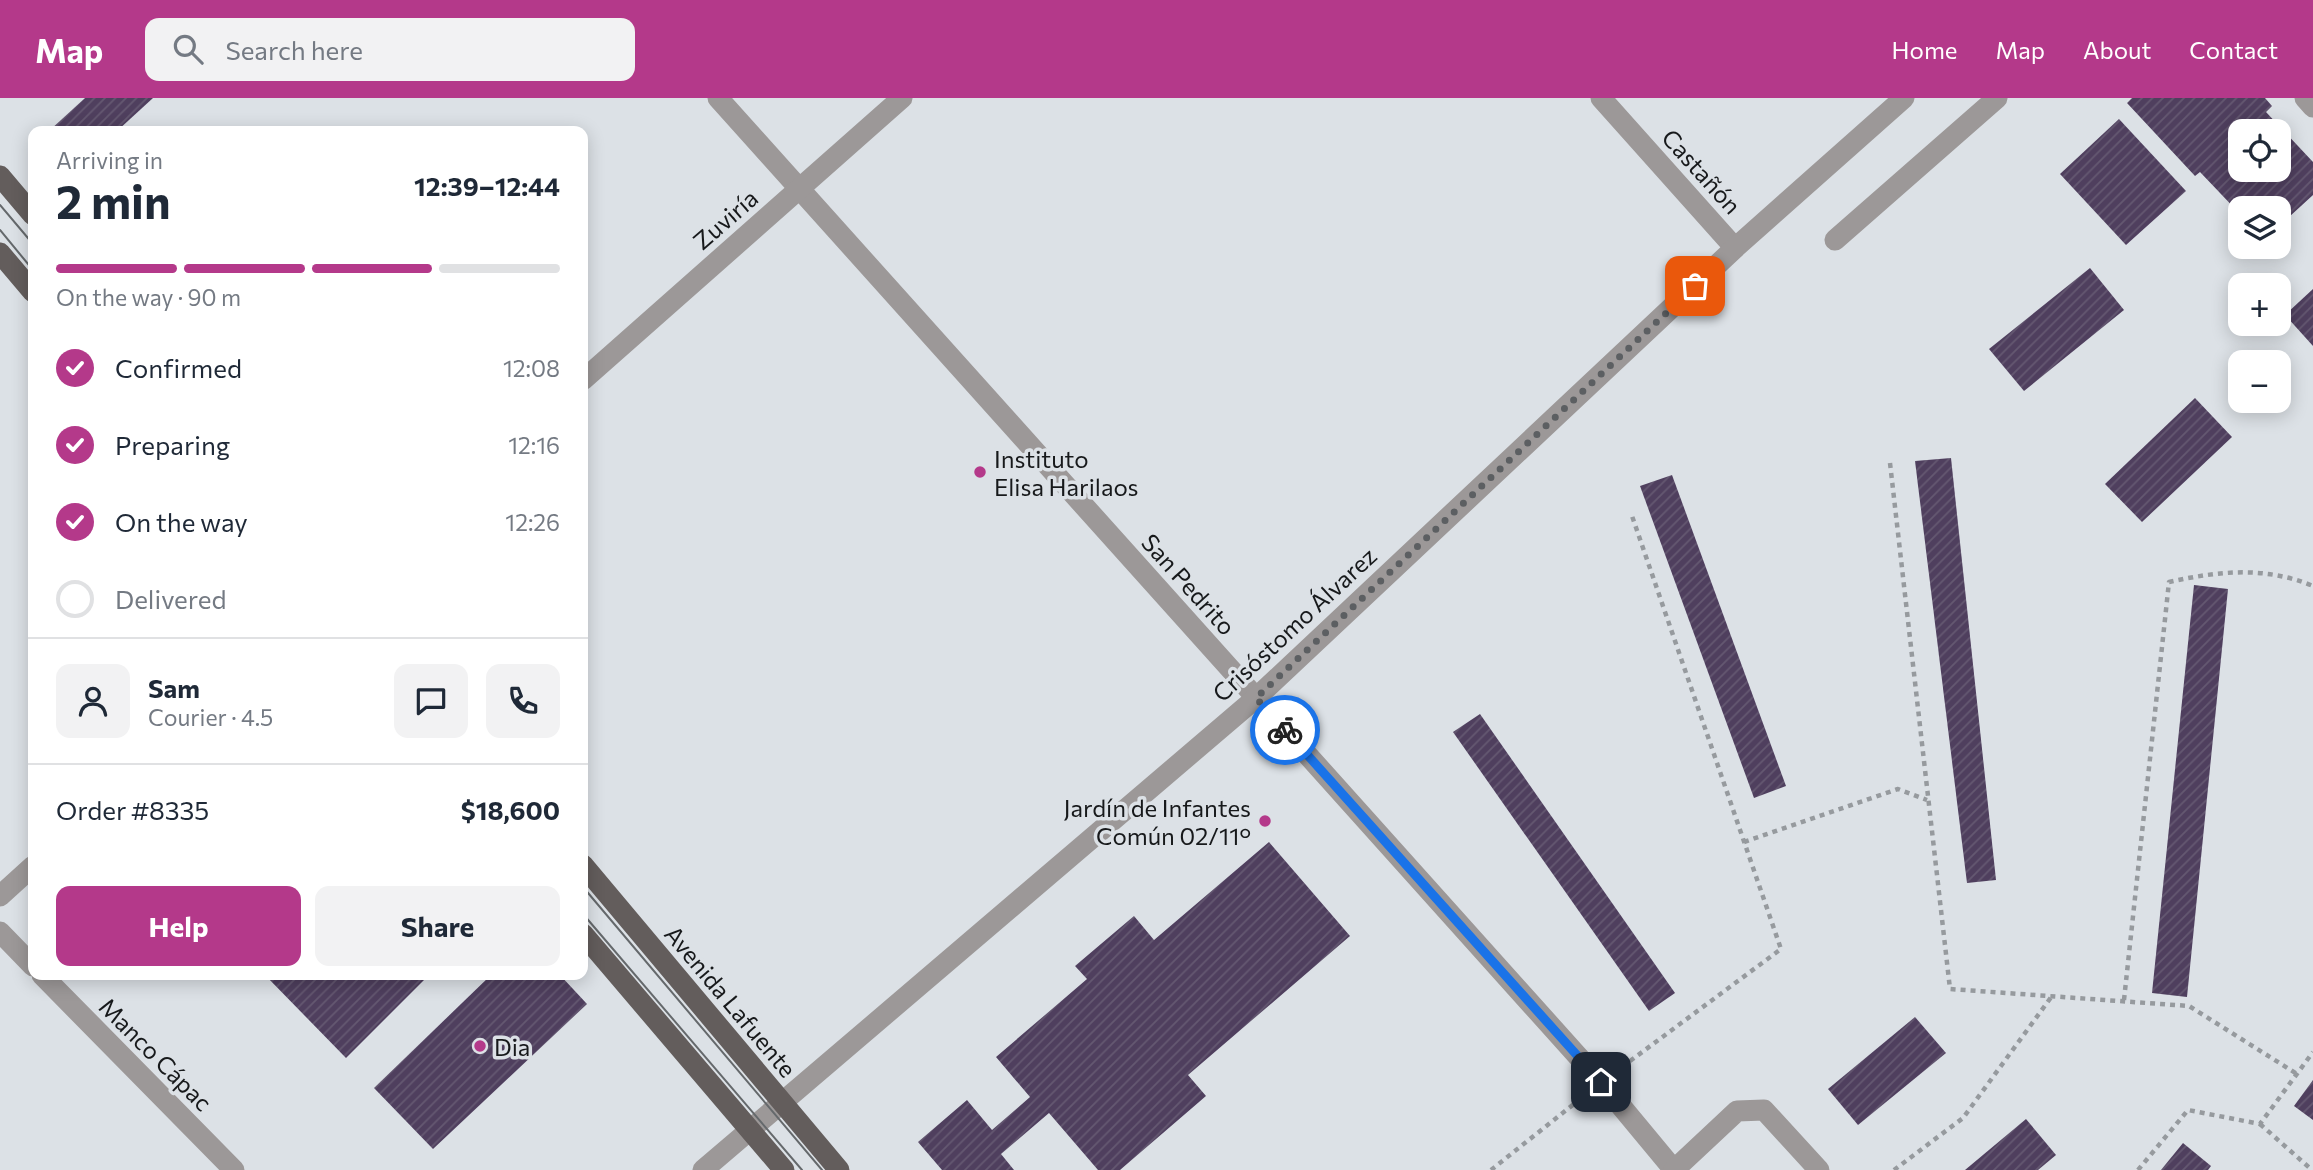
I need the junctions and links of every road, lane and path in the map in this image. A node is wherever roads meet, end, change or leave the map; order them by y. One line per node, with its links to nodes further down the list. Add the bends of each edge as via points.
1 (719, 98): 9 (street, San Pedrito)
2 (902, 98): 9 (street, Zuviría)
3 (1601, 98): 12 (street, Castañón)
4 (1904, 98): 12 (street, Crisóstomo Álvarez)
5 (1997, 98): 11 (street)
6 (2305, 98): 7 (street)
7 (2313, 107)
8 (0, 176): 10 (main road)
9 (799, 189): 15 (street, Zuviría); 19 (street, San Pedrito)
10 (28, 209)
11 (1835, 240)
12 (1735, 248): 19 (street, Crisóstomo Álvarez)
13 (0, 253): 14 (main road)
14 (28, 286)
15 (588, 376)
16 (1890, 463): 20 (path)
17 (1632, 516): 21 (path)
18 (2313, 586): 30 (path, via 2287,575 2249,570 2169,582)
19 (1256, 698): 33 (street, San Pedrito); 34 (street, Crisóstomo Álvarez)
20 (1927, 800): 21 (path, via 1898,789); 29 (path, via 1950,989)
21 (1744, 842): 33 (path, via 1782,949)
22 (28, 871): 24 (street)
23 (588, 872): 34 (main road, Avenida Lafuente)
24 (0, 896)
25 (0, 932): 27 (street)
26 (588, 940): 36 (main road)
27 (28, 961)
28 (47, 980): 37 (street, Manco Cápac)
29 (2053, 996): 30 (path); 44 (path, via 1963,1118)
30 (2124, 1000): 32 (path, via 2189,1006)
31 (2313, 1052): 32 (path)
32 (2297, 1074): 35 (path)
33 (1601, 1082): 41 (path); 42 (street, San Pedrito)
34 (781, 1101): 36 (street, Crisóstomo Álvarez); 40 (main road, Avenida Lafuente)
35 (2260, 1124): 45 (path, via 2188,1110); 46 (path)
36 (749, 1129): 38 (street, Crisóstomo Álvarez); 39 (main road)
37 (234, 1170)
38 (703, 1170)
39 (784, 1170)
40 (839, 1170)
41 (1491, 1170)
42 (1674, 1170): 43 (street, via 1737,1111 1749,1109 1764,1110)
43 (1819, 1170)
44 (1894, 1170)
45 (2138, 1170)
46 (2312, 1170)

